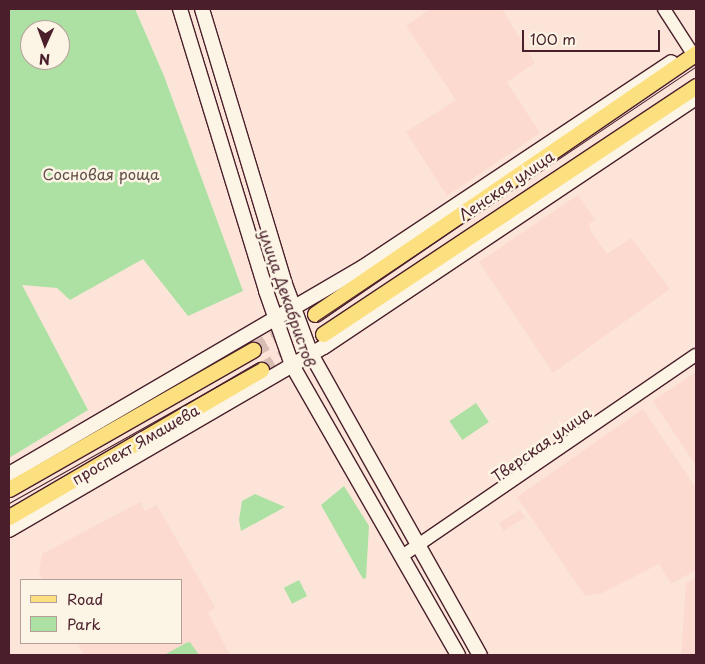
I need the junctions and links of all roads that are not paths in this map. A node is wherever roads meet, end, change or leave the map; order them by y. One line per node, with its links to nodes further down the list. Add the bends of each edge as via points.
1 (180, 9): 9 (main road, улица Декабристов)
2 (202, 9): 7 (main road, улица Декабристов)
3 (664, 9): 4 (street)
4 (695, 51): 7 (main road, via 622,92 449,211); 8 (main road, Ленская улица)
5 (696, 86): 10 (main road, Ленская улица)
6 (696, 98): 12 (main road)
7 (293, 309): 9 (main road); 12 (main road, улица Декабристов)
8 (315, 314)
9 (276, 320): 14 (main road, улица Декабристов); 16 (main road)
10 (323, 334)
11 (253, 350): 17 (main road, проспект Ямашева)
12 (310, 354): 14 (main road); 20 (main road, улица Декабристов)
13 (696, 355): 20 (street, Тверская улица)
14 (292, 365): 19 (main road); 21 (main road, улица Декабристов)
15 (261, 370): 18 (main road, проспект Ямашева)
16 (9, 474)
17 (9, 489)
18 (9, 517)
19 (9, 530)
20 (417, 546): 21 (street, Тверская улица); 23 (main road, улица Декабристов)
21 (402, 556): 22 (main road, улица Декабристов)
22 (458, 655)
23 (480, 655)

